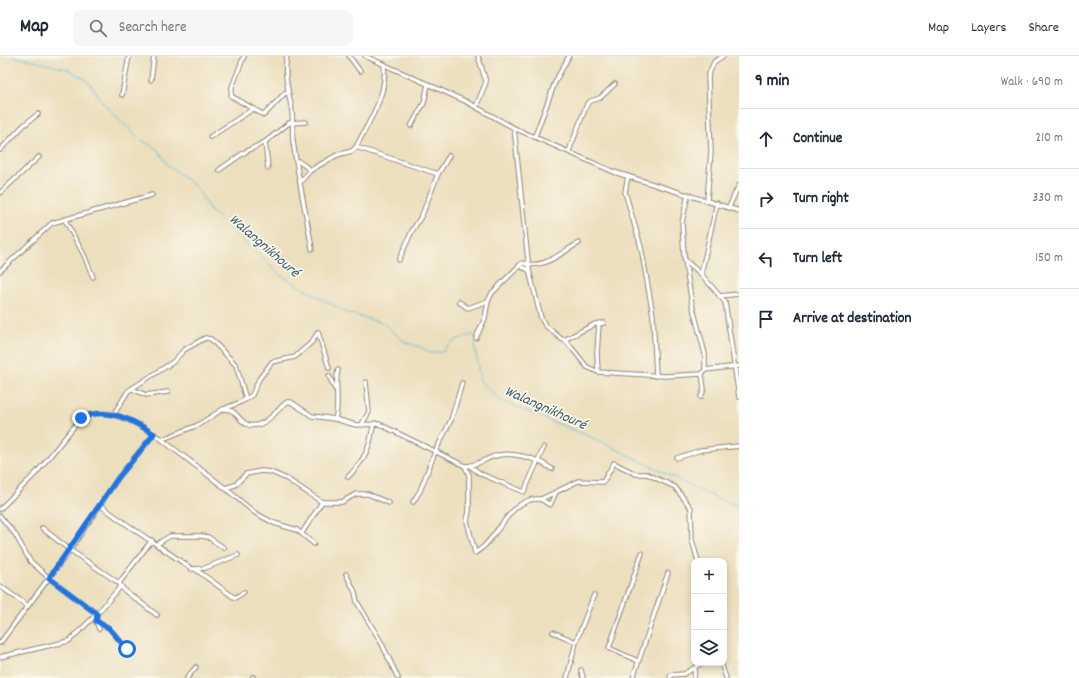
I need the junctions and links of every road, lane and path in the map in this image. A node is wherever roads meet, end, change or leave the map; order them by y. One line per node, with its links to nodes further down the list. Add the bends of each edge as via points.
1 (130, 56): 16 (street)
2 (154, 56): 12 (street)
3 (244, 56): 18 (street, via 231,96)
4 (287, 56): 15 (street)
5 (350, 56): 11 (street)
6 (365, 56): 10 (street)
7 (478, 56): 17 (street, via 486,82)
8 (569, 56): 24 (street, via 556,80)
9 (723, 56): 43 (street, via 714,62 708,76 711,152)
10 (384, 64): 13 (street); 27 (street, via 386,78 381,96)
11 (360, 70)
12 (151, 80)
13 (428, 84): 17 (street); 22 (street, via 424,103)
14 (615, 84): 29 (street, via 600,98 587,104)
15 (288, 93): 18 (street, via 284,93 264,115); 20 (street)
16 (122, 95)
17 (476, 107): 23 (street)
18 (253, 109): 25 (street)
19 (38, 114): 28 (street)
20 (292, 122): 21 (street); 26 (street); 32 (street)
21 (306, 122)
22 (411, 126)
23 (514, 128): 24 (street); 52 (street)
24 (535, 136): 29 (street)
25 (210, 137)
26 (264, 142): 33 (street); 34 (street)
27 (356, 147): 35 (street); 36 (street)
28 (0, 150)
29 (569, 151): 37 (street)
30 (449, 156): 36 (street)
31 (39, 157): 40 (street)
32 (298, 161): 35 (street); 38 (street)
33 (268, 168)
34 (219, 170)
35 (311, 170): 38 (street)
36 (438, 174): 50 (street)
37 (628, 176): 41 (street); 73 (street, via 626,192 653,316)
38 (300, 182): 49 (street)
39 (739, 185): 45 (street)
40 (0, 193)
41 (688, 194): 43 (street); 51 (street, via 682,223)
42 (152, 195): 47 (street)
43 (707, 200): 44 (street)
44 (717, 203): 45 (street); 56 (street)
45 (729, 207): 46 (street)
46 (739, 211)
47 (65, 220): 55 (street, via 52,223); 57 (street)
48 (579, 243): 52 (street, via 545,264)
49 (312, 250)
50 (400, 260)
51 (685, 260): 56 (street); 71 (street, via 704,354)
52 (529, 265): 53 (street, via 522,263); 54 (street)
53 (519, 266): 54 (street); 60 (street, via 492,293)
54 (529, 270): 65 (street, via 541,318 545,325)
55 (0, 271)
56 (701, 274): 59 (street)
57 (93, 277)
58 (739, 294): 59 (street)
59 (719, 296): 67 (street, via 725,302)
60 (488, 301): 61 (street, via 468,308); 64 (street, via 485,318)
61 (459, 302)
62 (599, 323): 63 (street); 65 (street); 70 (street, via 596,353)
63 (604, 323)
64 (476, 338)
65 (564, 340): 70 (street, via 587,367)
66 (739, 366): 67 (street)
67 (734, 367): 71 (street); 80 (street)
68 (329, 368): 81 (street, via 318,332 312,342 295,357 272,362 259,379 252,395)
69 (338, 370): 78 (street)
70 (598, 372): 73 (street)
71 (703, 372): 73 (street); 79 (street, via 704,389)
72 (329, 376): 78 (street)
73 (656, 376)
74 (366, 382): 86 (street, via 369,412)
75 (462, 383): 91 (street, via 451,420)
76 (132, 389): 77 (street, via 146,395); 81 (street, via 173,362 184,350 205,338 211,339 236,365); 83 (street, via 128,391)
77 (168, 392)
78 (336, 392): 84 (street, via 338,410)
79 (701, 397)
80 (739, 397)
81 (246, 399): 82 (street)
82 (223, 409): 84 (street, via 234,412 250,426 260,424 287,402 312,416); 88 (street, via 198,425 163,439)
83 (114, 414): 87 (street); 105 (street, via 88,414 81,418 37,472)
84 (335, 419): 86 (street, via 356,425)
85 (375, 423): 86 (street); 91 (street); 97 (street, via 362,463)
86 (362, 424)
87 (154, 434): 88 (street); 104 (street, via 118,478)
88 (158, 437): 98 (street)
89 (739, 446): 92 (street, via 701,450)
90 (544, 447): 93 (street)
91 (435, 452): 94 (street); 102 (street)
92 (676, 458)
93 (538, 462): 95 (street, via 503,454); 95 (street, via 524,492 481,474); 96 (street)
94 (465, 466): 95 (street); 100 (street, via 469,475 467,521 475,553 487,544 517,508)
95 (470, 466)
96 (552, 469)
97 (348, 477)
98 (225, 488): 101 (street, via 235,485 250,472 271,472 300,486); 108 (street, via 255,513)
99 (556, 492): 100 (street); 100 (street, via 550,505); 116 (street, via 578,481 603,482 614,463 636,474 647,474 675,487 690,508 692,540)
100 (540, 499)
101 (322, 502): 103 (street, via 342,502 356,494 368,494); 108 (street)
102 (413, 502)
103 (389, 503)
104 (100, 505): 109 (street, via 135,532); 113 (street)
105 (0, 509)
106 (0, 516): 120 (street, via 15,534 30,561)
107 (42, 528): 113 (street)
108 (302, 533): 111 (street)
109 (152, 540): 110 (street); 121 (street)
110 (157, 544): 112 (street, via 170,536 201,536 208,537); 117 (street)
111 (314, 544)
112 (224, 548)
113 (70, 550): 120 (street); 121 (street)
114 (642, 553): 135 (street, via 609,648)
115 (238, 555): 117 (street)
116 (697, 558)
117 (195, 570): 123 (street, via 235,598)
118 (668, 573): 135 (street)
119 (346, 574): 142 (street, via 355,592 356,602 381,642)
120 (49, 578): 125 (street); 126 (street)
121 (120, 585): 126 (street); 127 (street)
122 (0, 586): 125 (street)
123 (244, 592)
124 (594, 595): 131 (street)
125 (28, 606): 132 (street)
126 (97, 614): 128 (street); 134 (street, via 70,641)
127 (157, 615)
128 (96, 621): 129 (street); 133 (street, via 109,628)
129 (99, 629)
130 (553, 632): 131 (street)
131 (576, 642): 143 (street)
132 (0, 643)
133 (127, 649)
134 (0, 657)
135 (638, 661): 145 (street)
136 (699, 666): 139 (street)
137 (722, 666): 148 (street)
138 (196, 667): 141 (street)
139 (694, 669): 146 (street, via 684,674 671,675); 147 (street)
140 (581, 670): 144 (street)
141 (187, 678)
142 (398, 678)
143 (567, 678)
144 (583, 678)
145 (633, 678)
146 (670, 678)
147 (694, 678)
148 (726, 678)

